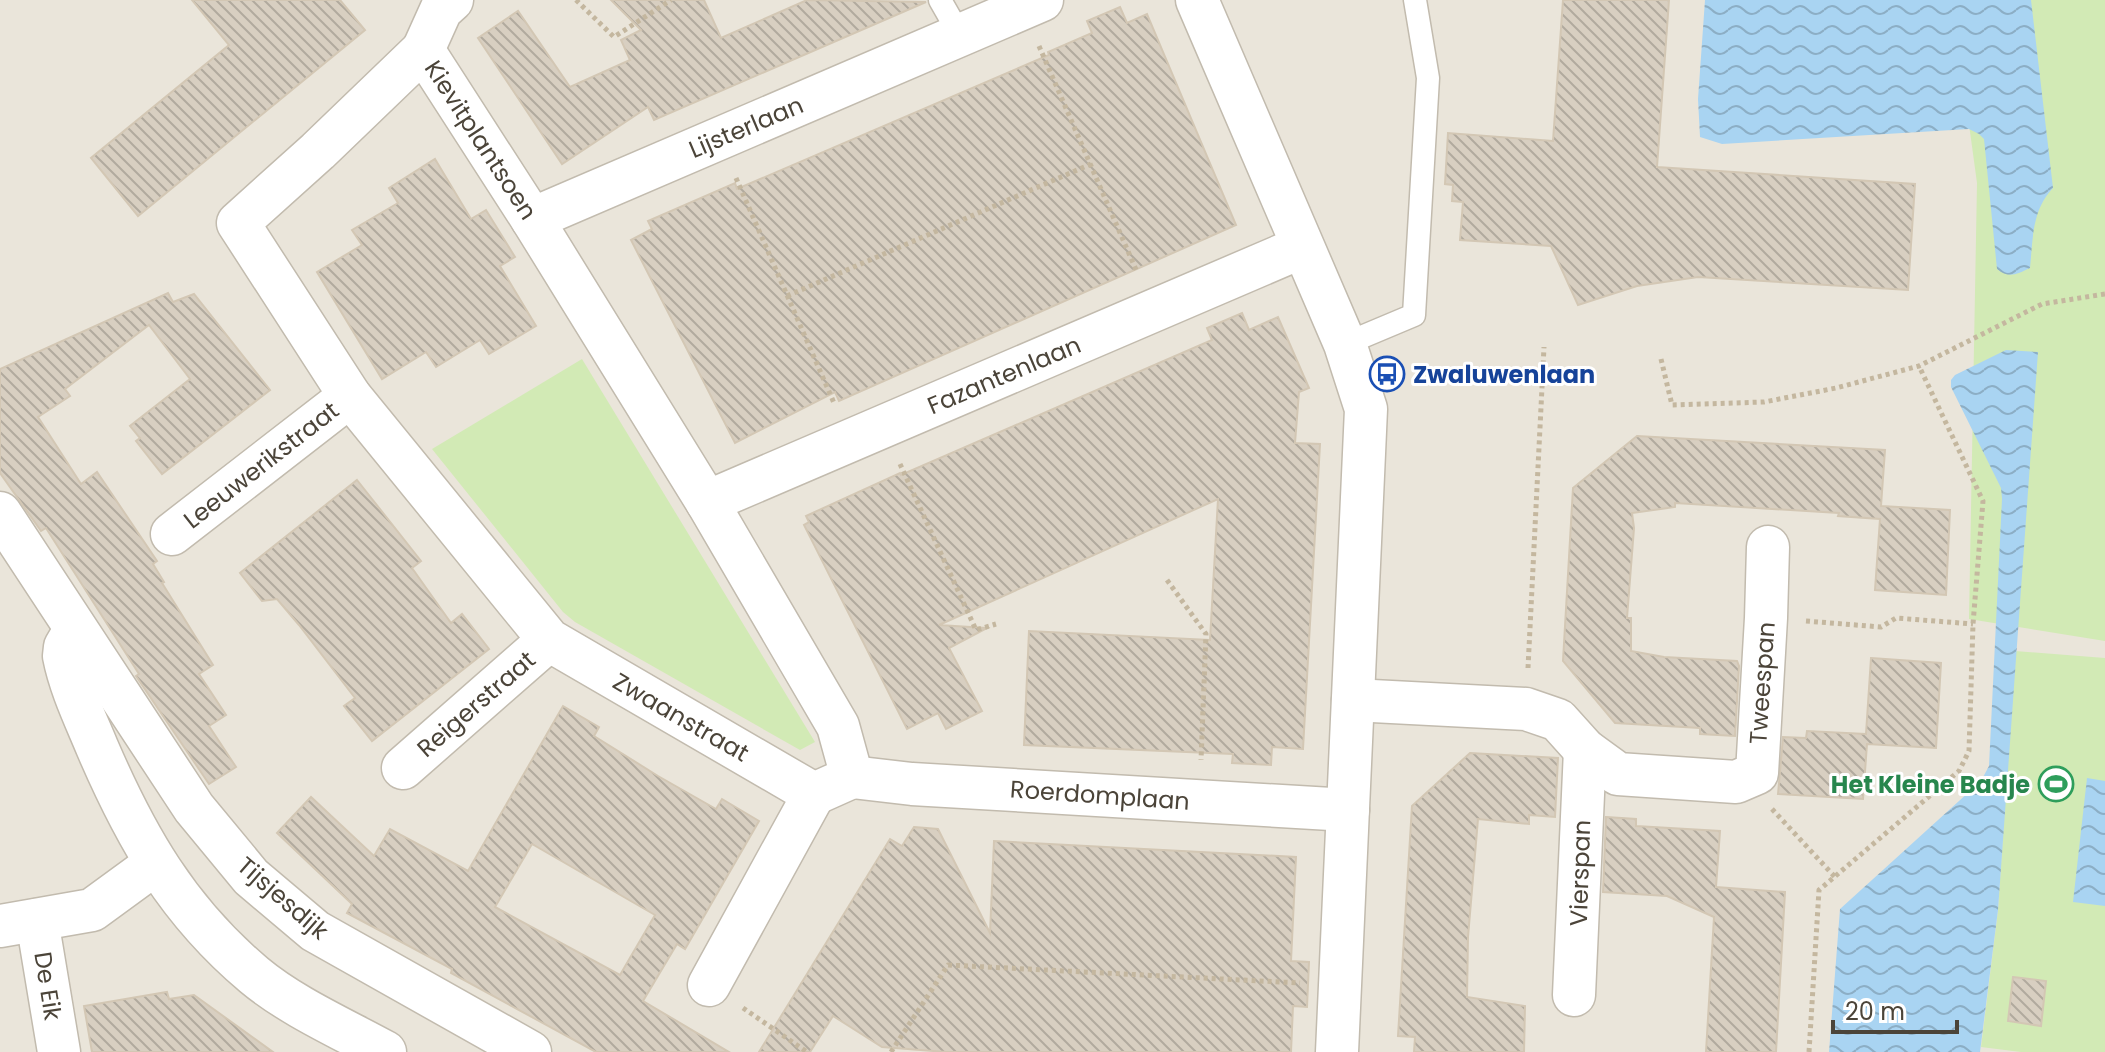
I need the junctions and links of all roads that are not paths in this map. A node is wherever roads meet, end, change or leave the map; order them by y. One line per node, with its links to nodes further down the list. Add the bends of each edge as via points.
1 (1197, 0): 8 (street)
2 (1415, 0): 9 (lane, via 1428,78 1414,315)
3 (442, 3): 6 (street)
4 (1032, 4): 5 (street, Lijsterlaan)
5 (950, 18): 7 (street, Lijsterlaan, via 719,139)
6 (423, 50): 7 (street, Kievitplantsoen); 10 (street, Kievitplantsoen, via 238,223)
7 (532, 219): 11 (street, Kievitplantsoen)
8 (1302, 247): 9 (street); 11 (street, Fazantenlaan)
9 (1345, 344): 17 (street, via 1366,409)
10 (350, 396): 13 (street, Leeuwerikstraat); 16 (street, Kievitplantsoen)
11 (707, 502): 20 (street, Kievitplantsoen, via 838,726)
12 (0, 513): 15 (street, Tijsjesdijk)
13 (172, 534)
14 (1768, 547): 18 (street, Tweespan, via 1757,773 1736,782 1618,774)
15 (75, 630): 23 (street, via 65,647 66,667 117,795); 29 (street, Tijsjesdijk, via 194,808 251,877 315,931)
16 (549, 640): 19 (street, Reigerstraat); 21 (street, Zwaanstraat)
17 (1353, 700): 18 (street, Tweespan, via 1526,709 1558,720); 22 (street)
18 (1585, 750): 26 (street, Vierspan)
19 (403, 768)
20 (852, 777): 21 (street); 22 (street, Roerdomplaan)
21 (814, 794): 25 (street)
22 (1348, 810): 30 (street)
23 (155, 864): 24 (street, via 92,910); 28 (street, via 184,906 256,977)
24 (19, 923): 27 (street, De Eik)
25 (709, 985)
26 (1574, 995)
27 (59, 1052)
28 (385, 1052)
29 (530, 1052)
30 (1337, 1052)

